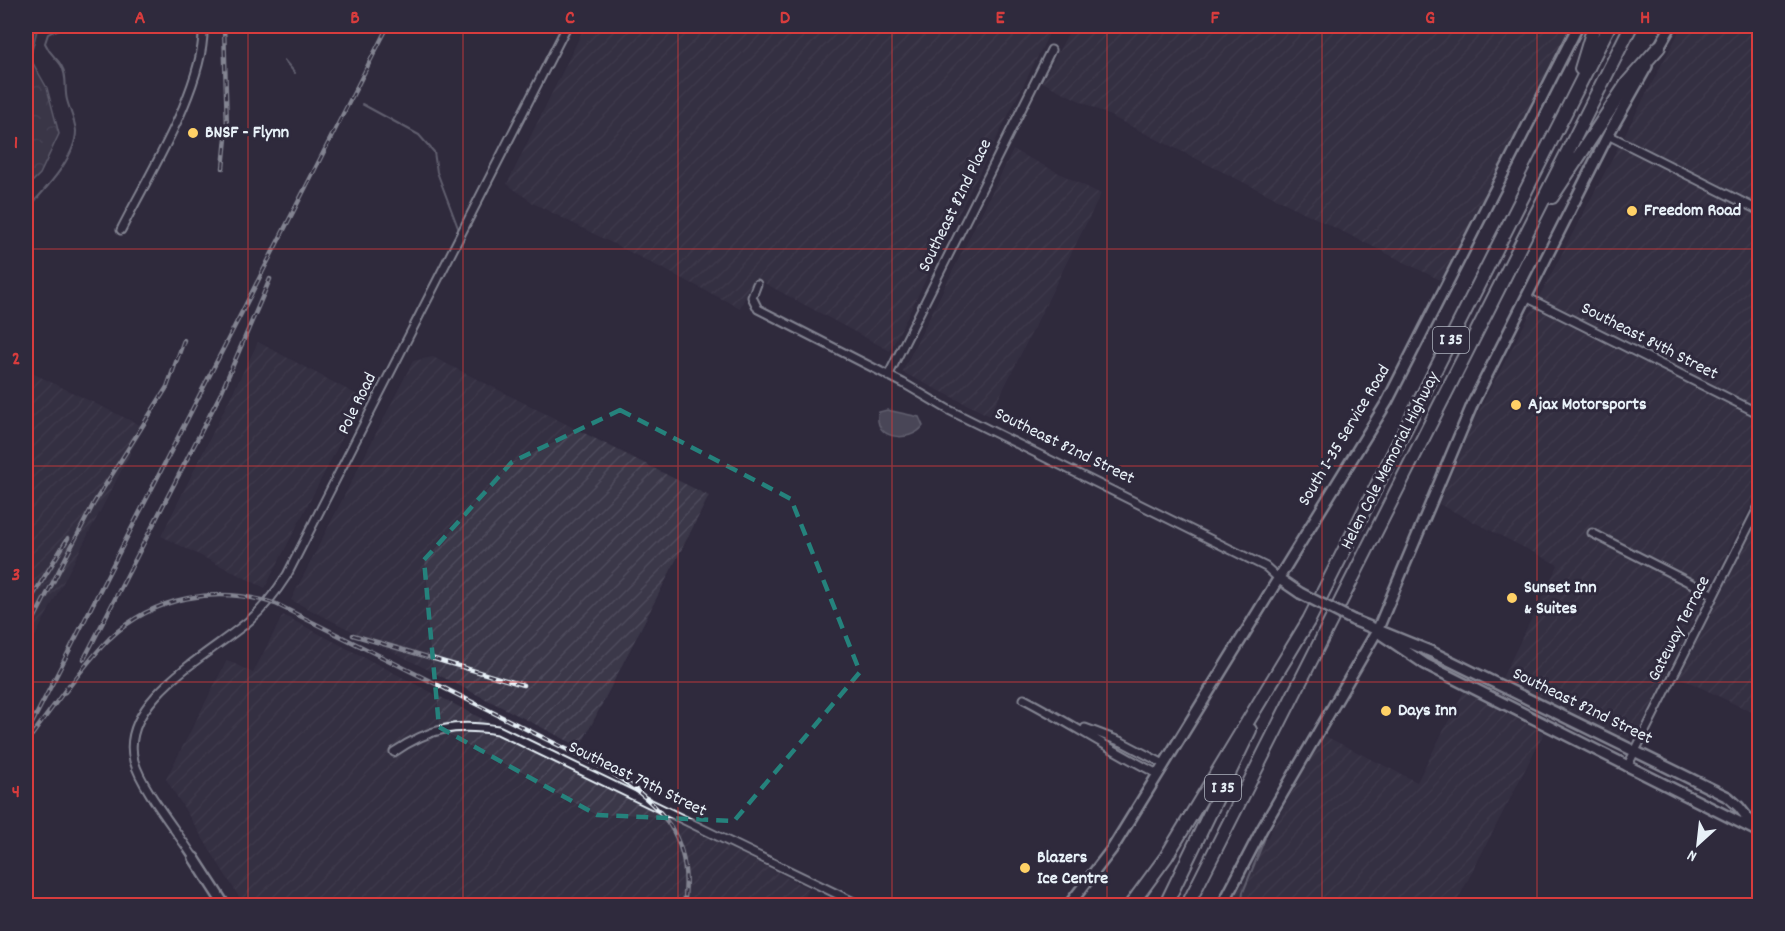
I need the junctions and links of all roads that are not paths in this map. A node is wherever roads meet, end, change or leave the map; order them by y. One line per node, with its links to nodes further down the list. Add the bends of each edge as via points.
1 (203, 26): 13 (street, via 190,92)
2 (567, 26): 33 (street, Pole Road, via 287,575 263,608 175,677 148,705 133,735 134,757 141,777)
3 (1578, 26): 21 (main road, South I-35 Service Road, via 1387,402)
4 (1594, 26): 10 (highway)
5 (1609, 26): 10 (highway, Helen Cole Memorial Highway / I 35)
6 (1631, 26): 14 (highway, Helen Cole Memorial Highway / I 35)
7 (1671, 26): 8 (main road)
8 (1659, 47): 11 (main road); 14 (highway, via 1628,82)
9 (1051, 50): 17 (street, Southeast 82nd Place)
10 (1573, 97): 24 (highway, Helen Cole Memorial Highway / I 35, via 1309,620)
11 (1608, 135): 12 (street); 16 (main road)
12 (1760, 211)
13 (121, 230)
14 (1522, 243): 39 (highway, Helen Cole Memorial Highway / I 35)
15 (757, 284): 17 (street, Southeast 82nd Street, via 752,297 758,309)
16 (1526, 297): 18 (street, Southeast 84th Street); 23 (main road, via 1459,431)
17 (888, 376): 21 (street, Southeast 82nd Street, via 1266,567)
18 (1760, 414)
19 (1760, 504): 22 (street, Gateway Terrace)
20 (1592, 533): 22 (street)
21 (1278, 578): 23 (main road, Southeast 82nd Street, bridge); 29 (main road, South I-35 Service Road)
22 (1714, 595): 27 (street, Gateway Terrace)
23 (1377, 631): 27 (main road, Southeast 82nd Street, via 1432,652); 30 (main road, Southeast 82nd Street, via 1425,664); 40 (main road)
24 (1279, 670): 37 (highway, via 1166,857); 38 (highway, I 35)
25 (1024, 699): 26 (street)
26 (1073, 724): 29 (street, via 1122,742); 31 (street, via 1116,753)
27 (1635, 751): 30 (street, Gateway Terrace); 32 (main road, Southeast 82nd Street, via 1728,797)
28 (394, 753): 35 (street, Southeast 79th Street, via 415,737 433,731 474,726 498,730)
29 (1164, 764): 31 (main road, South I-35 Service Road)
30 (1627, 767): 32 (main road, Southeast 82nd Street)
31 (1158, 774): 36 (main road, South I-35 Service Road, via 1112,849)
32 (1759, 832)
33 (194, 858): 34 (main road)
34 (225, 906)
35 (862, 906)
36 (1068, 906)
37 (1130, 906)
38 (1165, 906)
39 (1187, 906)
40 (1222, 906)

